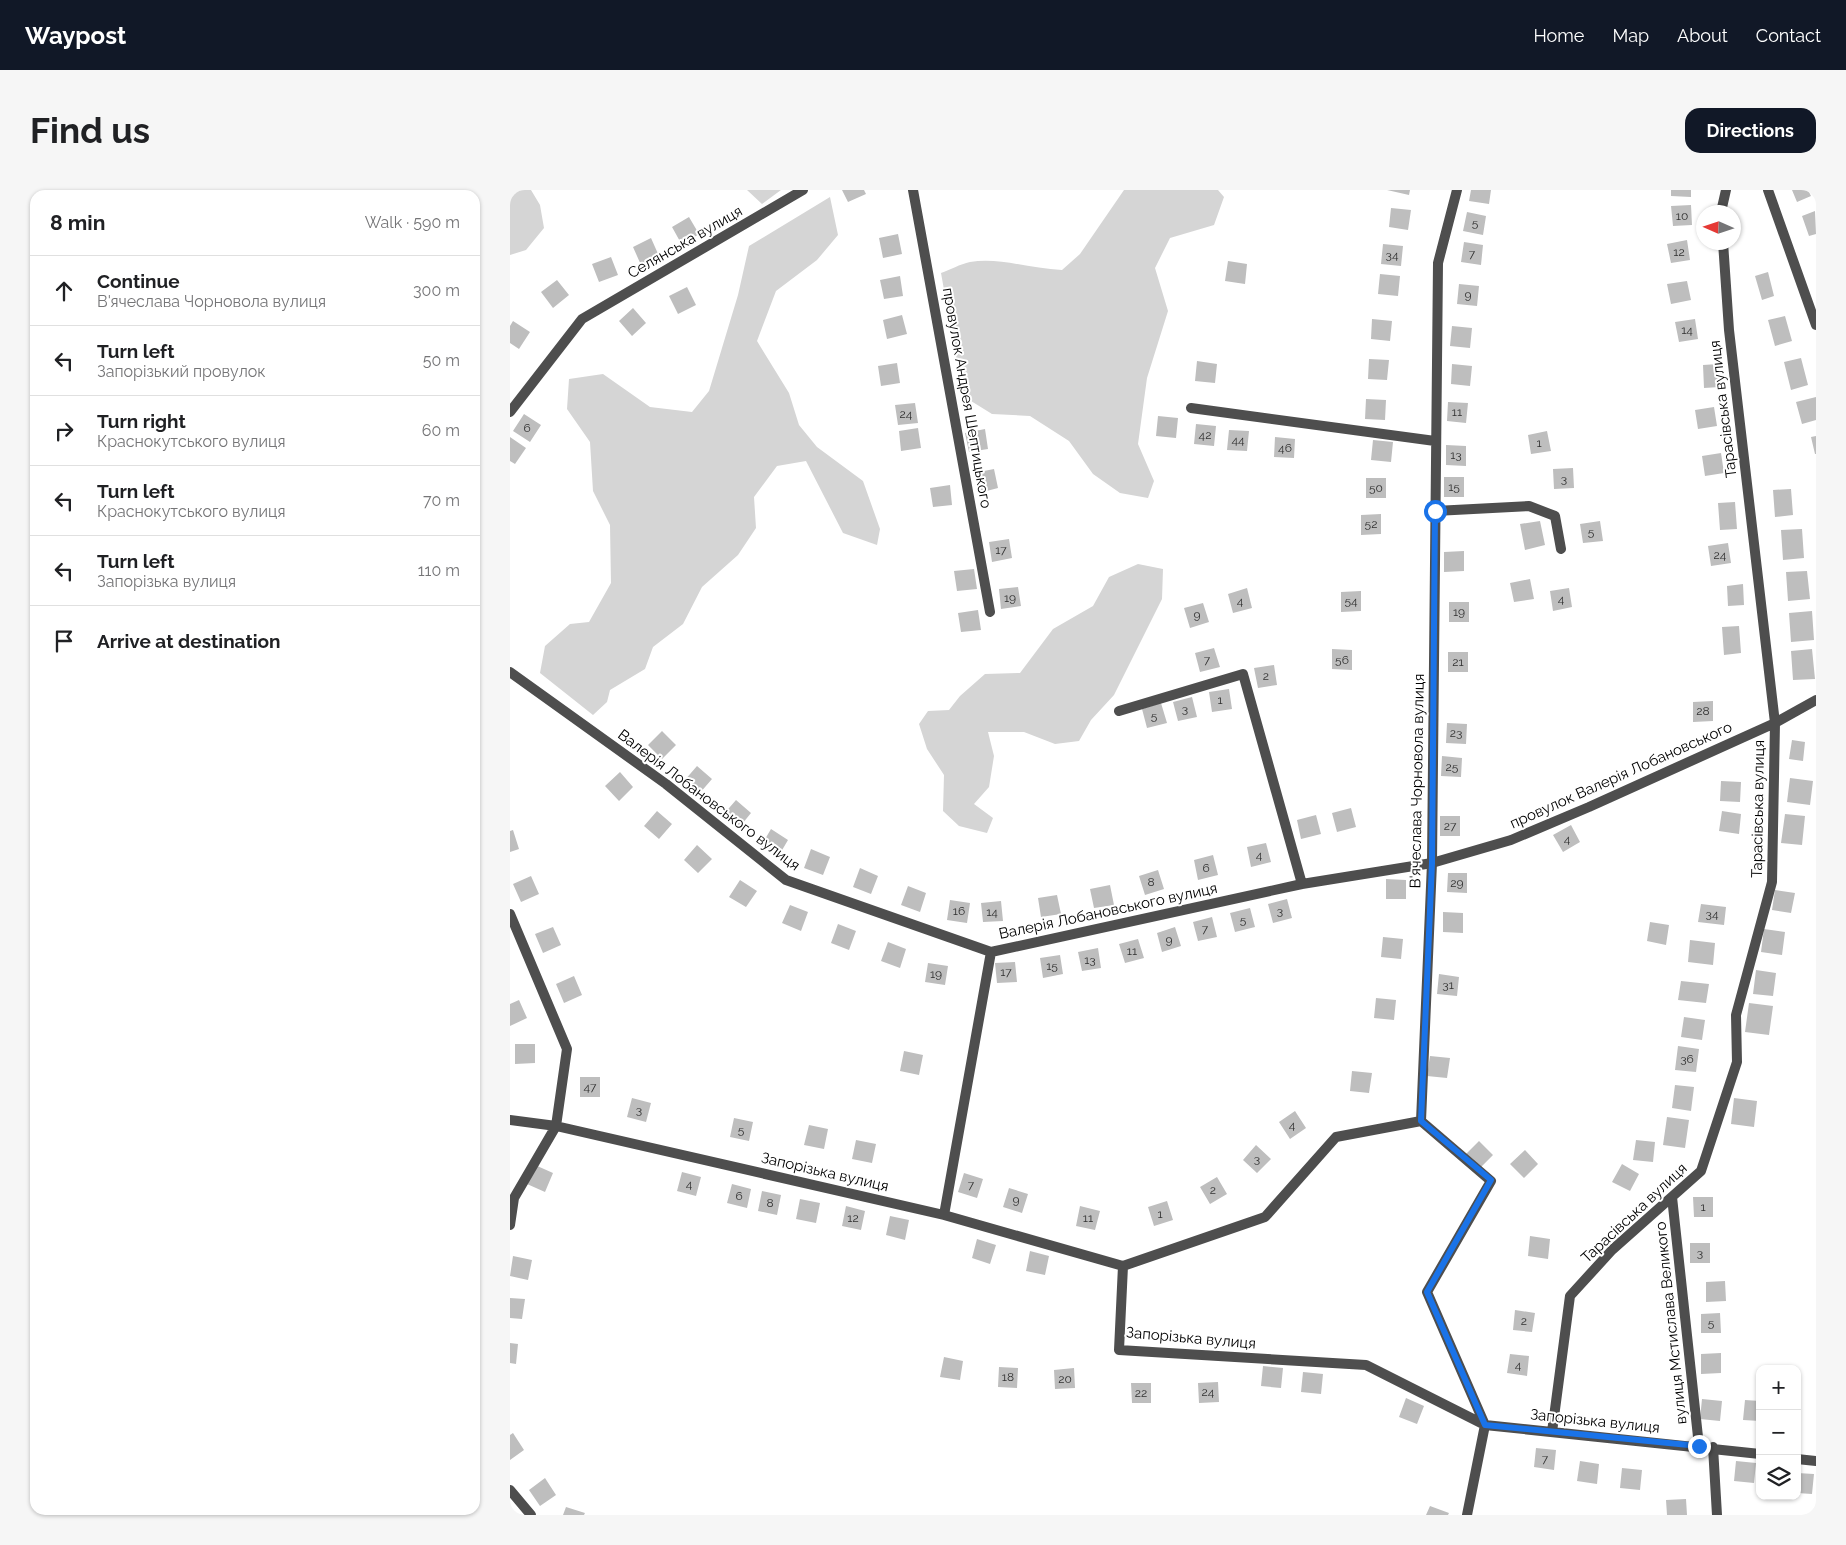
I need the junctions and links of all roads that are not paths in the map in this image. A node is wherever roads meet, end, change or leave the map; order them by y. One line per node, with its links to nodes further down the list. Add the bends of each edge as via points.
1 (804, 190): 10 (street, Селянська вулиця, via 582,319)
2 (914, 190): 14 (street, провулок Андрея Шептицького)
3 (1457, 190): 11 (street, В'ячеслава Чорновола вулиця, via 1438,263)
4 (1726, 190): 6 (street)
5 (1768, 190): 8 (street)
6 (1722, 205)
7 (1724, 250): 18 (street, Тарасівська вулиця, via 1729,330)
8 (1816, 325)
9 (1191, 408): 11 (street)
10 (510, 412)
11 (1435, 441): 12 (street, В'ячеслава Чорновола вулиця)
12 (1435, 511): 13 (street, via 1529,506 1555,516); 19 (street, В'ячеслава Чорновола вулиця)
13 (1561, 550)
14 (990, 612)
15 (510, 672): 22 (street, Валерія Лобановського вулиця, via 666,784 786,880)
16 (1816, 700): 18 (street, провулок Валерія Лобановського)
17 (1120, 711): 20 (street, via 1243,674)
18 (1775, 723): 19 (street, провулок Валерія Лобановського, via 1511,840); 26 (street, Тарасівська вулиця, via 1772,882 1736,1015 1737,1062 1701,1171)
19 (1432, 863): 20 (street, Валерія Лобановського вулиця); 24 (street, В'ячеслава Чорновола вулиця)
20 (1302, 884): 22 (street, Валерія Лобановського вулиця)
21 (510, 914): 25 (street, via 567,1049)
22 (991, 952): 27 (street)
23 (510, 1120): 25 (street, Запорізька вулиця)
24 (1421, 1121): 29 (street, via 1336,1137 1265,1217); 30 (street, via 1491,1180 1427,1292)
25 (556, 1126): 27 (street, Запорізька вулиця); 28 (street, via 514,1198)
26 (1672, 1197): 31 (street, Тарасівська вулиця, via 1612,1250 1570,1296); 32 (street, вулиця Мстислава Великого)
27 (944, 1215): 29 (street, Запорізька вулиця)
28 (510, 1225)
29 (1123, 1266): 30 (street, Запорізька вулиця, via 1118,1350 1366,1366)
30 (1485, 1425): 31 (street, Запорізька вулиця); 39 (street)
31 (1552, 1432): 32 (street, Запорізька вулиця)
32 (1699, 1446): 33 (street, Запорізька вулиця)
33 (1713, 1447): 34 (street, Запорізька вулиця); 40 (street)
34 (1756, 1453)
35 (1801, 1459): 36 (street)
36 (1816, 1461)
37 (510, 1490): 38 (street)
38 (531, 1515)
39 (1467, 1515)
40 (1717, 1515)

